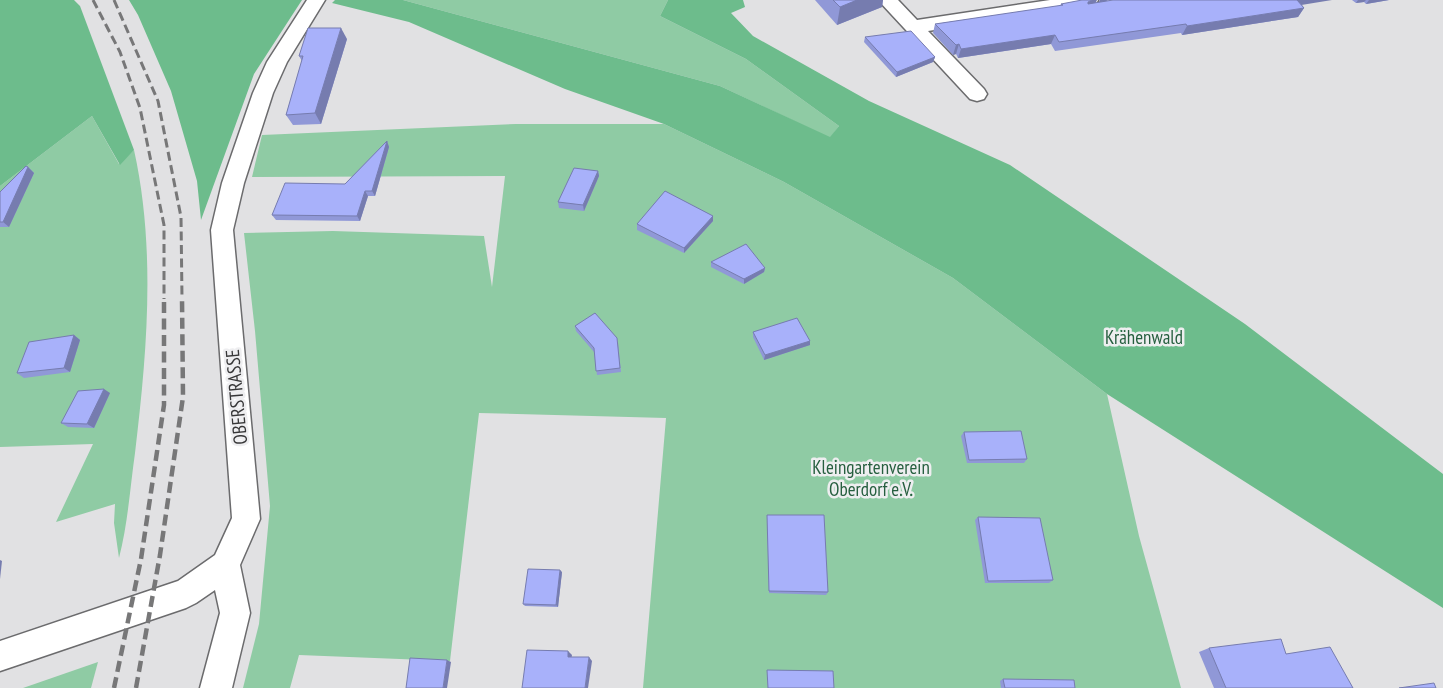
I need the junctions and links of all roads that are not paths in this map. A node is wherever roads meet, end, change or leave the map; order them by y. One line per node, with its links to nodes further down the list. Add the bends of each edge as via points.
1 (316, 0): 6 (street, OBERSTRASSE, via 277,62 263,94 222,230 246,519)
2 (887, 0): 4 (street)
3 (1088, 0): 4 (street)
4 (913, 27): 5 (street)
5 (977, 94)
6 (225, 565): 7 (street, OBERSTRASSE, via 186,593); 8 (street, via 235,612)
7 (0, 656)
8 (216, 688)

